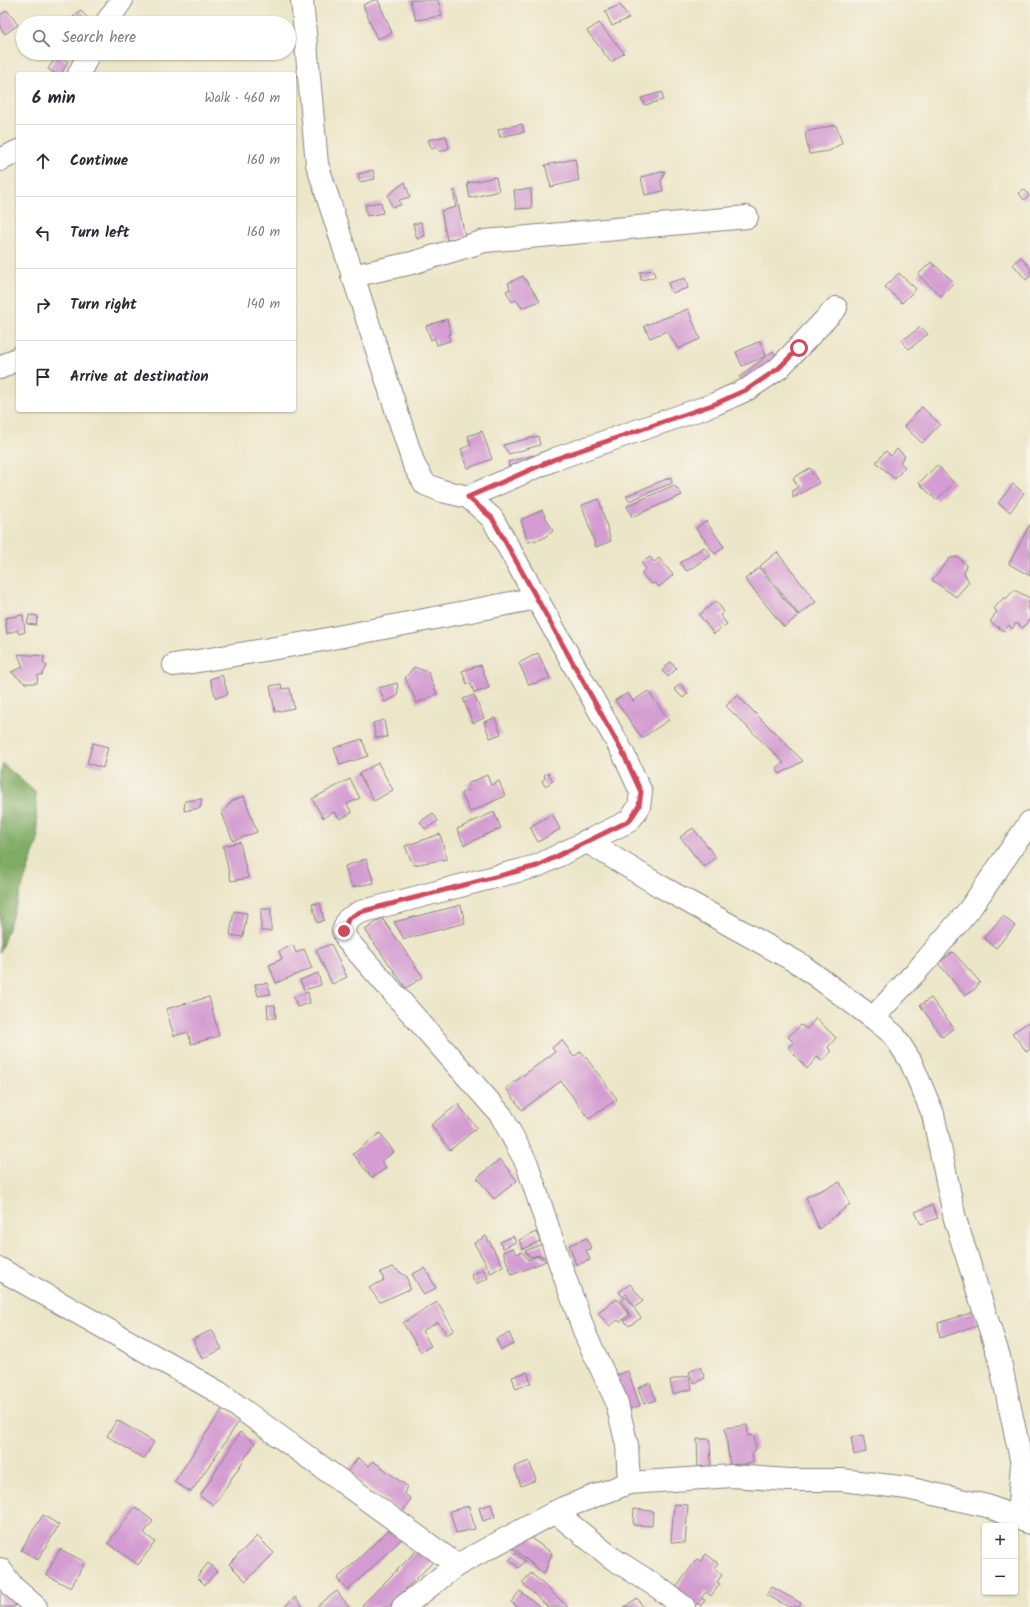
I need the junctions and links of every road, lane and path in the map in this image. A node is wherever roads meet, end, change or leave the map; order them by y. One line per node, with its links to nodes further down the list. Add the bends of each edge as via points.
1 (122, 0): 3 (street)
2 (302, 0): 9 (street, via 317,164)
3 (111, 16)
4 (86, 60): 5 (street)
5 (80, 72)
6 (16, 151): 7 (street)
7 (0, 160)
8 (747, 217): 9 (street, via 485,241 412,263)
9 (352, 276): 13 (street, via 414,465 425,484)
10 (836, 308): 13 (street, via 779,368 748,389 715,404 555,459)
11 (16, 359): 12 (street)
12 (0, 368)
13 (468, 497): 14 (street, via 492,518)
14 (537, 598): 15 (street, via 312,642); 17 (street, via 623,753 641,792 639,806 629,821)
15 (174, 665)
16 (1030, 822): 18 (street, via 969,910)
17 (586, 841): 18 (street, via 660,886 800,964); 20 (street, via 537,866 360,912 348,919 344,931 347,940 501,1115 527,1164 586,1336 616,1400 627,1445)
18 (874, 1018): 22 (street, via 894,1035 912,1062 933,1114 955,1219 999,1358 1022,1464)
19 (0, 1269): 23 (street, via 218,1392)
20 (629, 1483): 21 (street); 22 (street, via 732,1476 842,1480 907,1488 986,1506)
21 (555, 1512): 23 (street); 27 (street, via 612,1558)
22 (1024, 1520)
23 (457, 1565): 26 (street)
24 (0, 1569): 25 (street, via 13,1587)
25 (36, 1607)
26 (403, 1607)
27 (684, 1607)

